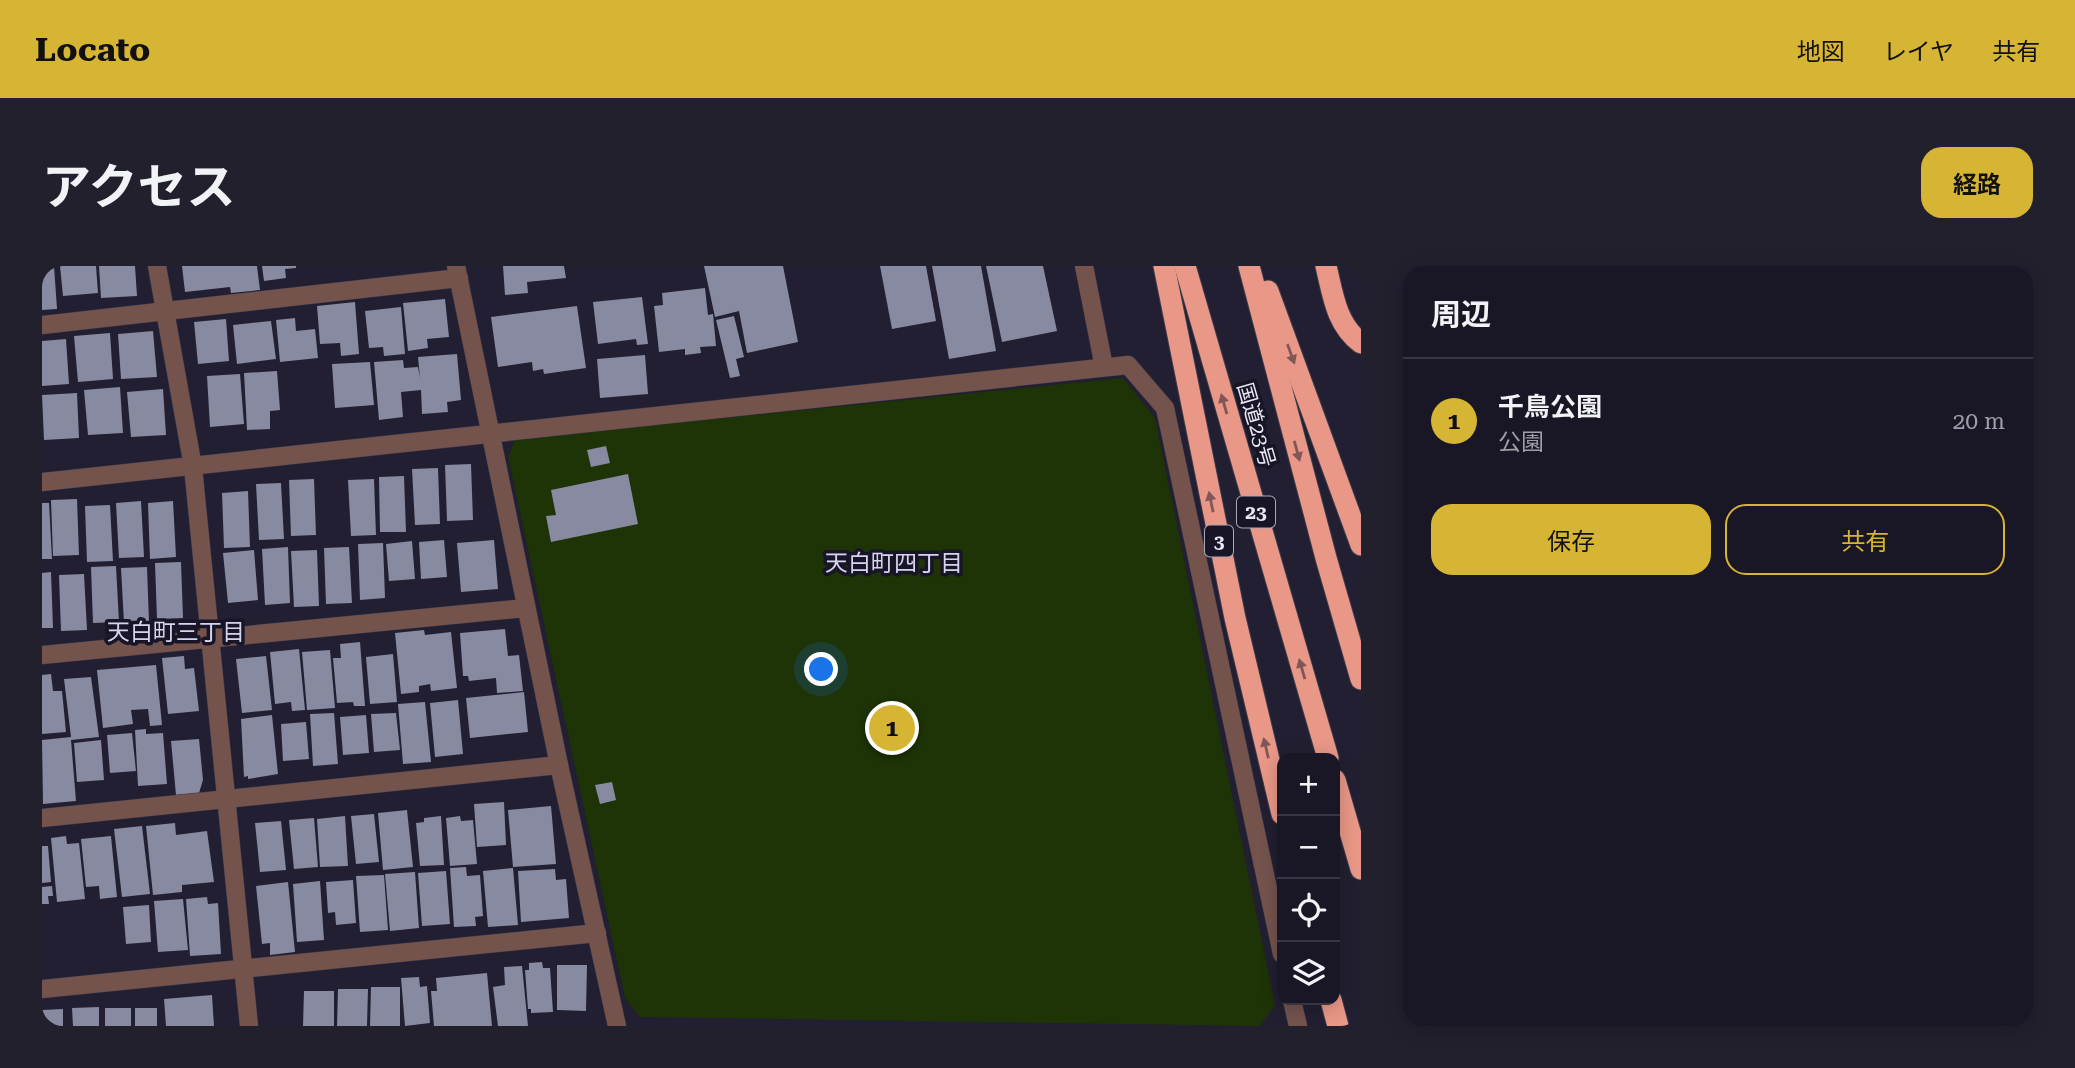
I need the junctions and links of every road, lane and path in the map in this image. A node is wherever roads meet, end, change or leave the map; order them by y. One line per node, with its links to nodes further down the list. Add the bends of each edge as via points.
1 (158, 266): 9 (street)
2 (1084, 266): 12 (street)
3 (1164, 266): 23 (highway, 3, one-way to 3, via 1235,618)
4 (1185, 266): 21 (highway, 国道23号 / 23, one-way to 4)
5 (1249, 266): 20 (highway, 国道23号, one-way to 20)
6 (1260, 266): 16 (highway, one-way to 16)
7 (1326, 266): 11 (highway, via 1336,310 1346,330)
8 (458, 272): 9 (street); 13 (street)
9 (166, 312): 10 (street); 14 (street)
10 (42, 325)
11 (1361, 344)
12 (1104, 367): 13 (street); 29 (street, via 1128,365 1165,408)
13 (491, 432): 14 (street); 17 (street)
14 (193, 467): 15 (street); 18 (street)
15 (42, 482)
16 (1361, 545)
17 (526, 608): 18 (street); 22 (street)
18 (211, 639): 19 (street); 25 (street)
19 (42, 655)
20 (1361, 678)
21 (1327, 753)
22 (559, 765): 25 (street); 28 (street)
23 (1277, 793)
24 (1340, 797): 27 (highway)
25 (227, 799): 26 (street); 30 (street)
26 (42, 818)
27 (1361, 869)
28 (597, 933): 30 (street); 35 (street)
29 (1279, 942)
30 (244, 969): 31 (street); 34 (street)
31 (42, 989)
32 (1293, 1005): 36 (street)
33 (1332, 1005): 37 (highway)
34 (249, 1026)
35 (617, 1026)
36 (1298, 1026)
37 (1338, 1026)

